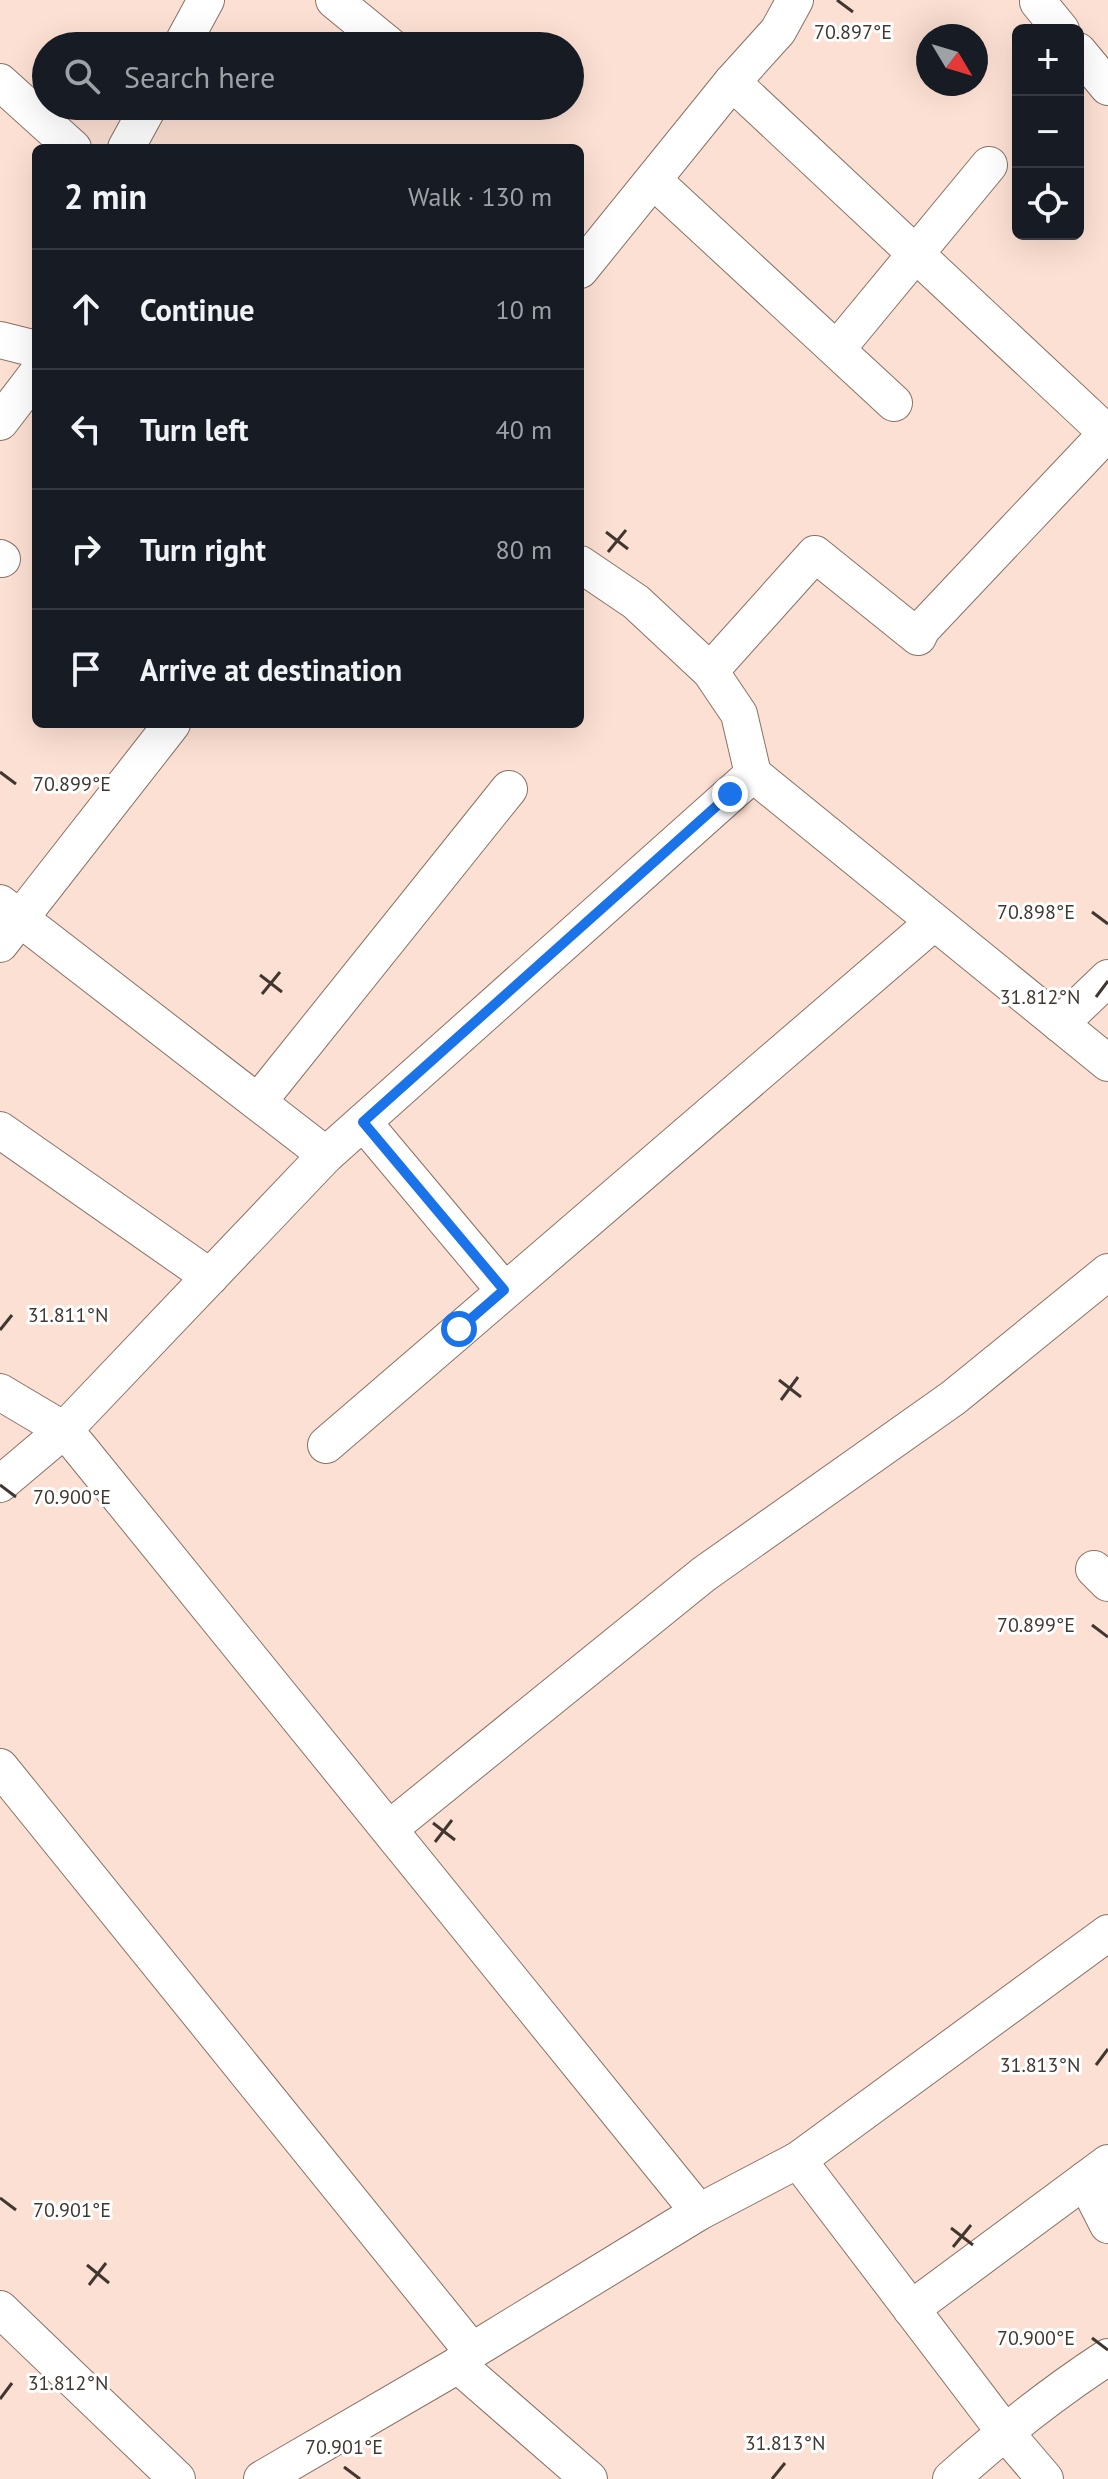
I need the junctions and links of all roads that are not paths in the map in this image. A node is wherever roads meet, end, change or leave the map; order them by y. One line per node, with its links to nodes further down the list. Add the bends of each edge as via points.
1 (206, 0): 6 (street)
2 (334, 0): 7 (street)
3 (795, 0): 10 (street, via 778,31)
4 (1038, 2): 5 (street)
5 (1056, 24)
6 (189, 32)
7 (373, 32)
8 (1084, 58): 11 (street)
9 (0, 82): 12 (street)
10 (732, 82): 18 (street); 19 (street)
11 (1108, 87)
12 (32, 111)
13 (42, 120): 15 (street)
14 (141, 120): 16 (street)
15 (69, 144)
16 (128, 144)
17 (989, 165): 19 (street)
18 (654, 181): 20 (street); 23 (street)
19 (917, 254): 23 (street); 27 (street)
20 (584, 265)
21 (0, 340): 22 (street)
22 (32, 348)
23 (837, 349): 25 (street)
24 (32, 380): 26 (street)
25 (894, 403)
26 (0, 422)
27 (1107, 433): 29 (street, via 918,637 815,554)
28 (584, 567): 29 (street, via 636,602)
29 (710, 671): 31 (street, via 739,714)
30 (169, 728): 33 (street)
31 (753, 774): 34 (street); 39 (street)
32 (509, 789): 38 (street)
33 (6, 922): 38 (street)
34 (933, 923): 36 (street); 44 (street)
35 (1108, 978): 36 (street)
36 (1060, 1024): 37 (street)
37 (1108, 1063)
38 (258, 1102): 41 (street)
39 (363, 1122): 41 (street); 44 (street)
40 (0, 1130): 43 (street)
41 (326, 1155): 43 (street)
42 (1108, 1272): 50 (street, via 953,1398 696,1581)
43 (210, 1277): 46 (street)
44 (504, 1290): 47 (street)
45 (0, 1392): 46 (street)
46 (64, 1430): 48 (street); 50 (street)
47 (326, 1445)
48 (0, 1484)
49 (0, 1767): 59 (street)
50 (389, 1829): 54 (street)
51 (1104, 1945): 52 (street)
52 (798, 2160): 54 (street); 57 (street)
53 (1096, 2172): 55 (street); 57 (street)
54 (699, 2212): 59 (street)
55 (1108, 2225)
56 (0, 2309): 61 (street)
57 (911, 2309): 60 (street)
58 (1108, 2357): 60 (street)
59 (465, 2358): 62 (street); 63 (street)
60 (1004, 2431): 64 (street); 65 (street)
61 (177, 2479)
62 (262, 2479)
63 (589, 2479)
64 (951, 2479)
65 (1045, 2479)

